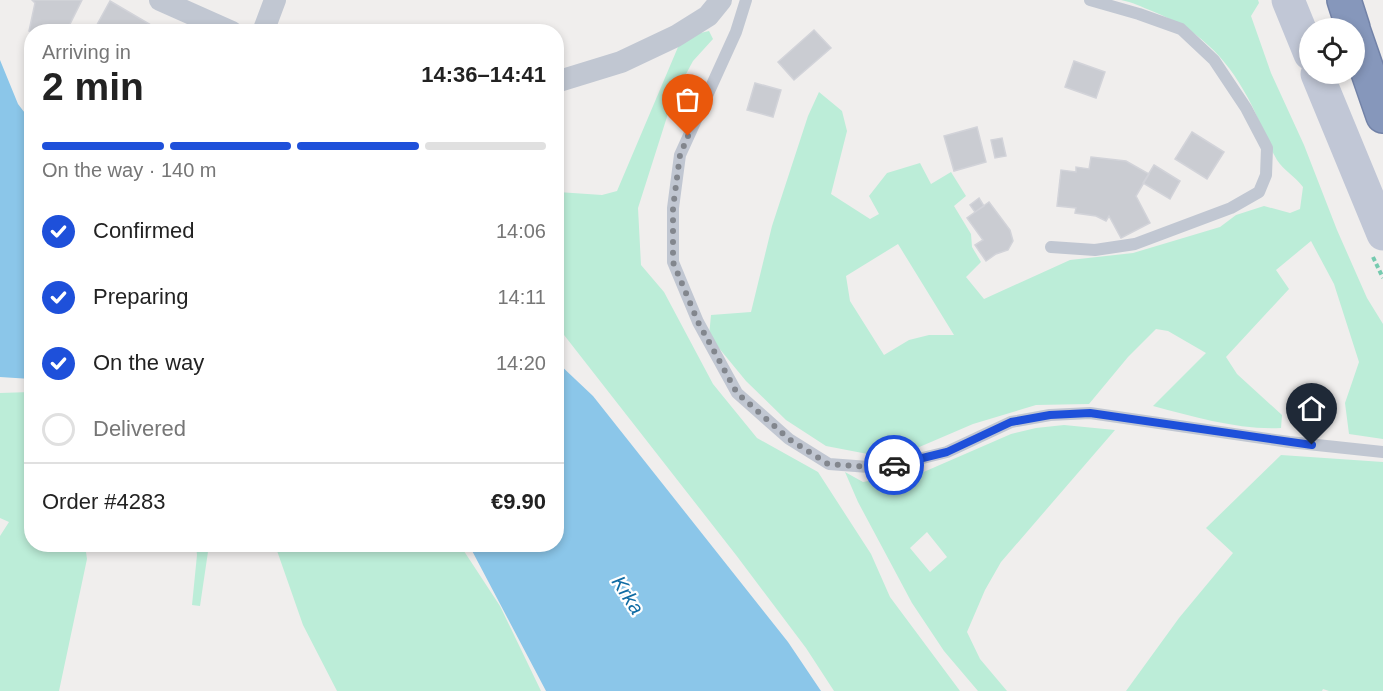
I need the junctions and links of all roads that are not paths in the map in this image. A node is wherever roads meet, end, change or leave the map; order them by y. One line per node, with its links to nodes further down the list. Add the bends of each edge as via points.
1 (160, 0): 9 (street)
2 (276, 0): 10 (street)
3 (721, 0): 13 (street, via 708,16 676,36 621,62)
4 (746, 0): 18 (lane, via 736,32 680,155 673,208 673,262 698,322 737,393 789,439 828,464 882,468 947,452 1011,422 1090,413)
5 (1090, 0): 17 (lane, via 1181,29 1214,60 1267,148 1266,175 1259,192 1231,208 1135,244 1095,250)
6 (1288, 0): 11 (main road)
7 (1344, 0): 8 (highway)
8 (1350, 18)
9 (214, 24)
10 (266, 24)
11 (1299, 27)
12 (1365, 63): 15 (highway)
13 (564, 80)
14 (1321, 84): 16 (main road)
15 (1383, 116)
16 (1383, 234)
17 (1051, 248)
18 (1383, 452)

